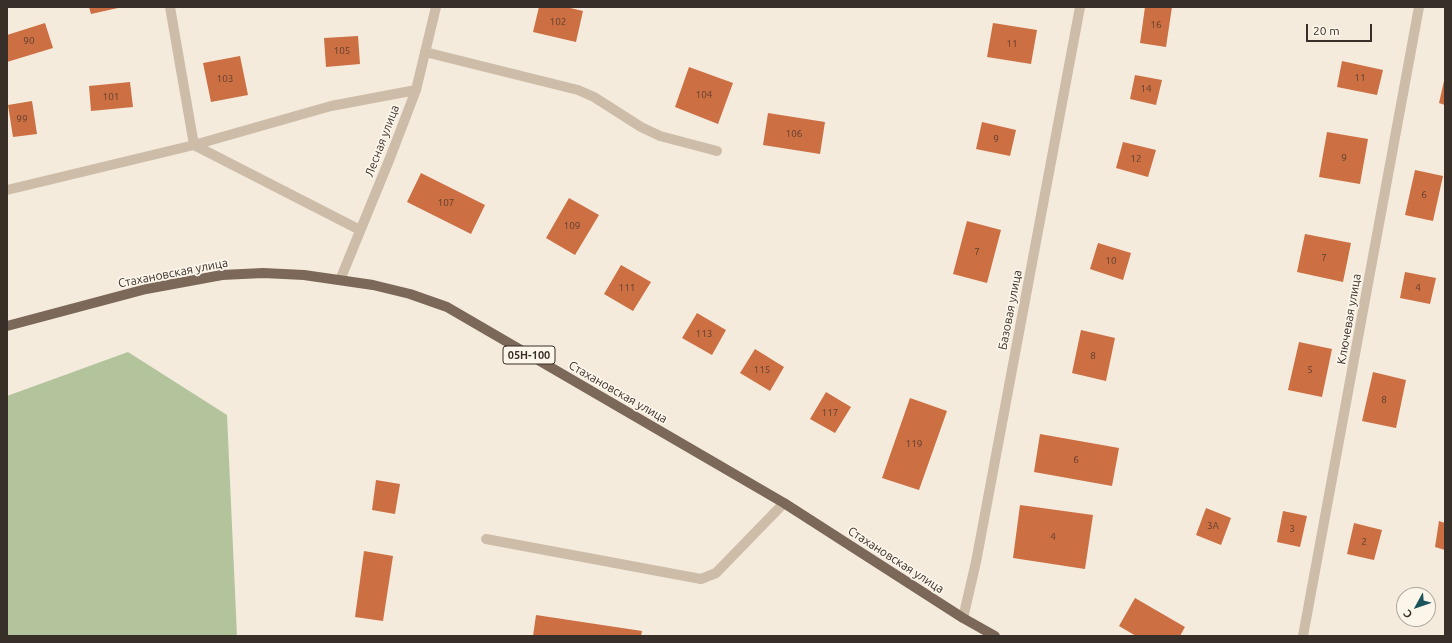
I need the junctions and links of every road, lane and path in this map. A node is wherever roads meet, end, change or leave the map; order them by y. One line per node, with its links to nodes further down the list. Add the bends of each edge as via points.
1 (170, 7): 7 (street)
2 (436, 7): 5 (street, Лесная улица)
3 (1080, 7): 15 (street, Базовая улица, via 976,562)
4 (1420, 7): 17 (street, Ключевая улица)
5 (425, 52): 6 (street, Лесная улица); 8 (street, via 578,90 660,136)
6 (416, 90): 7 (street, via 331,106); 10 (street, Лесная улица)
7 (194, 145): 9 (street); 10 (street)
8 (717, 151)
9 (7, 190)
10 (360, 230): 11 (street, Лесная улица)
11 (340, 280): 12 (main road, Стахановская улица / 05Н-100, via 263,273 222,275 146,289); 13 (main road, Стахановская улица / 05Н-100, via 410,294 447,308)
12 (7, 326)
13 (784, 503): 14 (street, via 716,573 701,579); 15 (main road, Стахановская улица / 05Н-100)
14 (486, 539)
15 (963, 618): 16 (main road, Стахановская улица / 05Н-100)
16 (995, 636)
17 (1303, 636)

